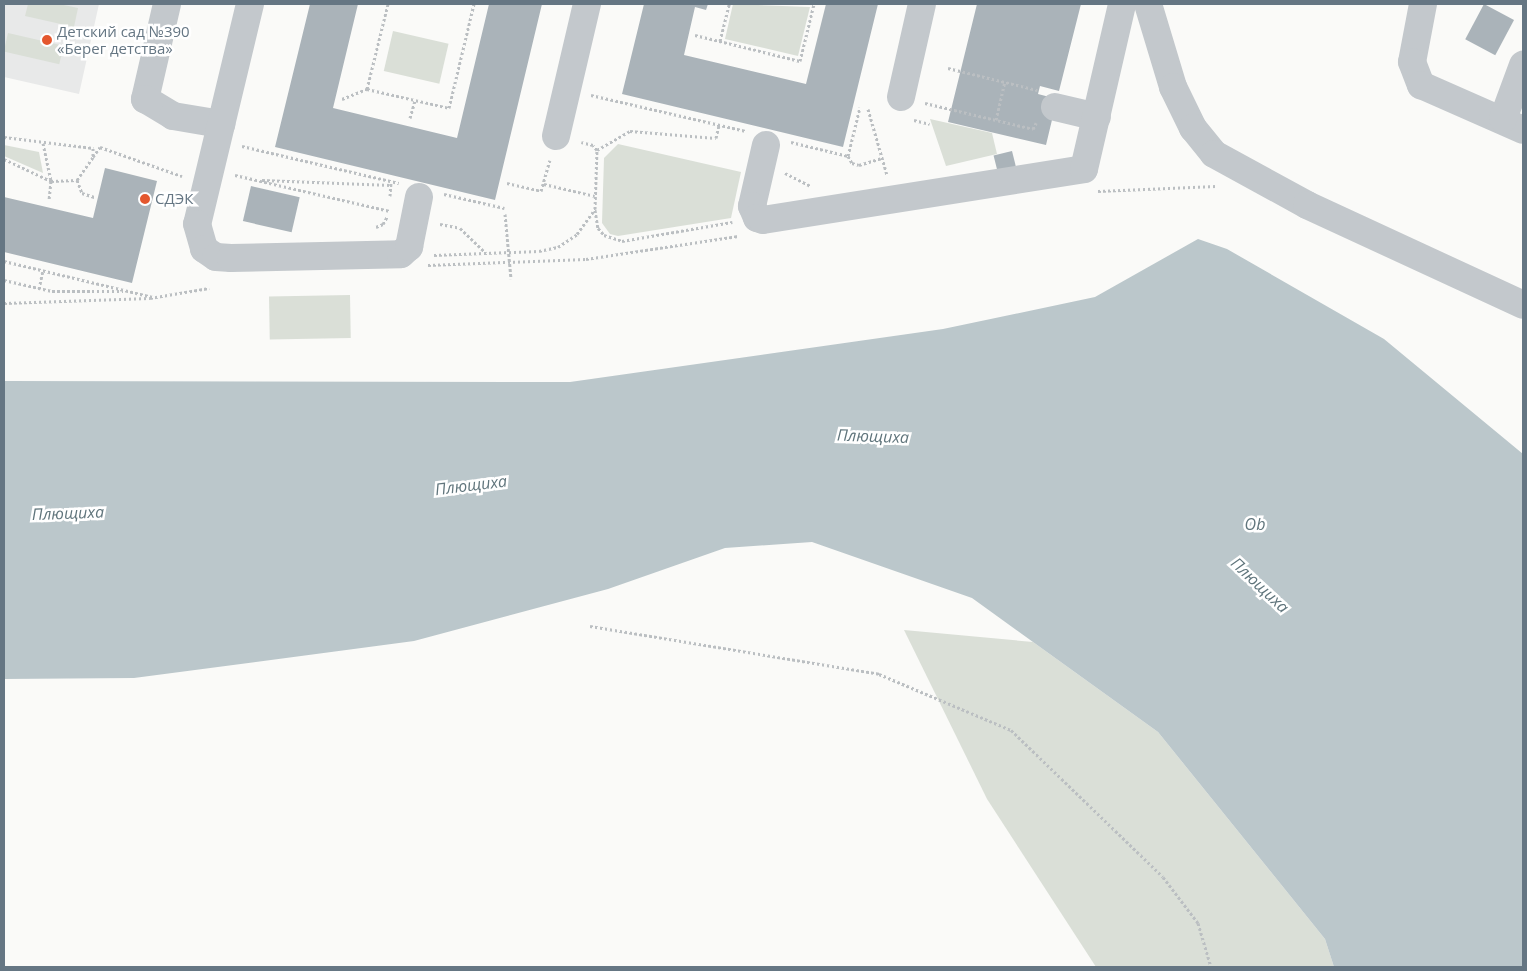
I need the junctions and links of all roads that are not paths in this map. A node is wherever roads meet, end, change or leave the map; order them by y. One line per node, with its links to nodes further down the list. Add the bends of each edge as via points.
1 (167, 4): 12 (street, via 145,99 173,116)
2 (250, 4): 12 (street)
3 (587, 4): 14 (street)
4 (922, 4): 10 (street)
5 (1122, 4): 11 (street)
6 (1148, 4): 17 (street, via 1173,87 1194,128 1214,154 1307,204)
7 (1423, 4): 13 (street, via 1412,62 1421,84)
8 (1523, 65): 13 (street)
9 (1040, 100): 11 (street)
10 (904, 108)
11 (1096, 117): 15 (street, via 1085,180 845,208 750,226)
12 (221, 124): 16 (street, via 197,224 198,237 204,249 216,257 413,259)
13 (1513, 124)
14 (556, 136)
15 (766, 146)
16 (418, 198)
17 (1523, 306)

